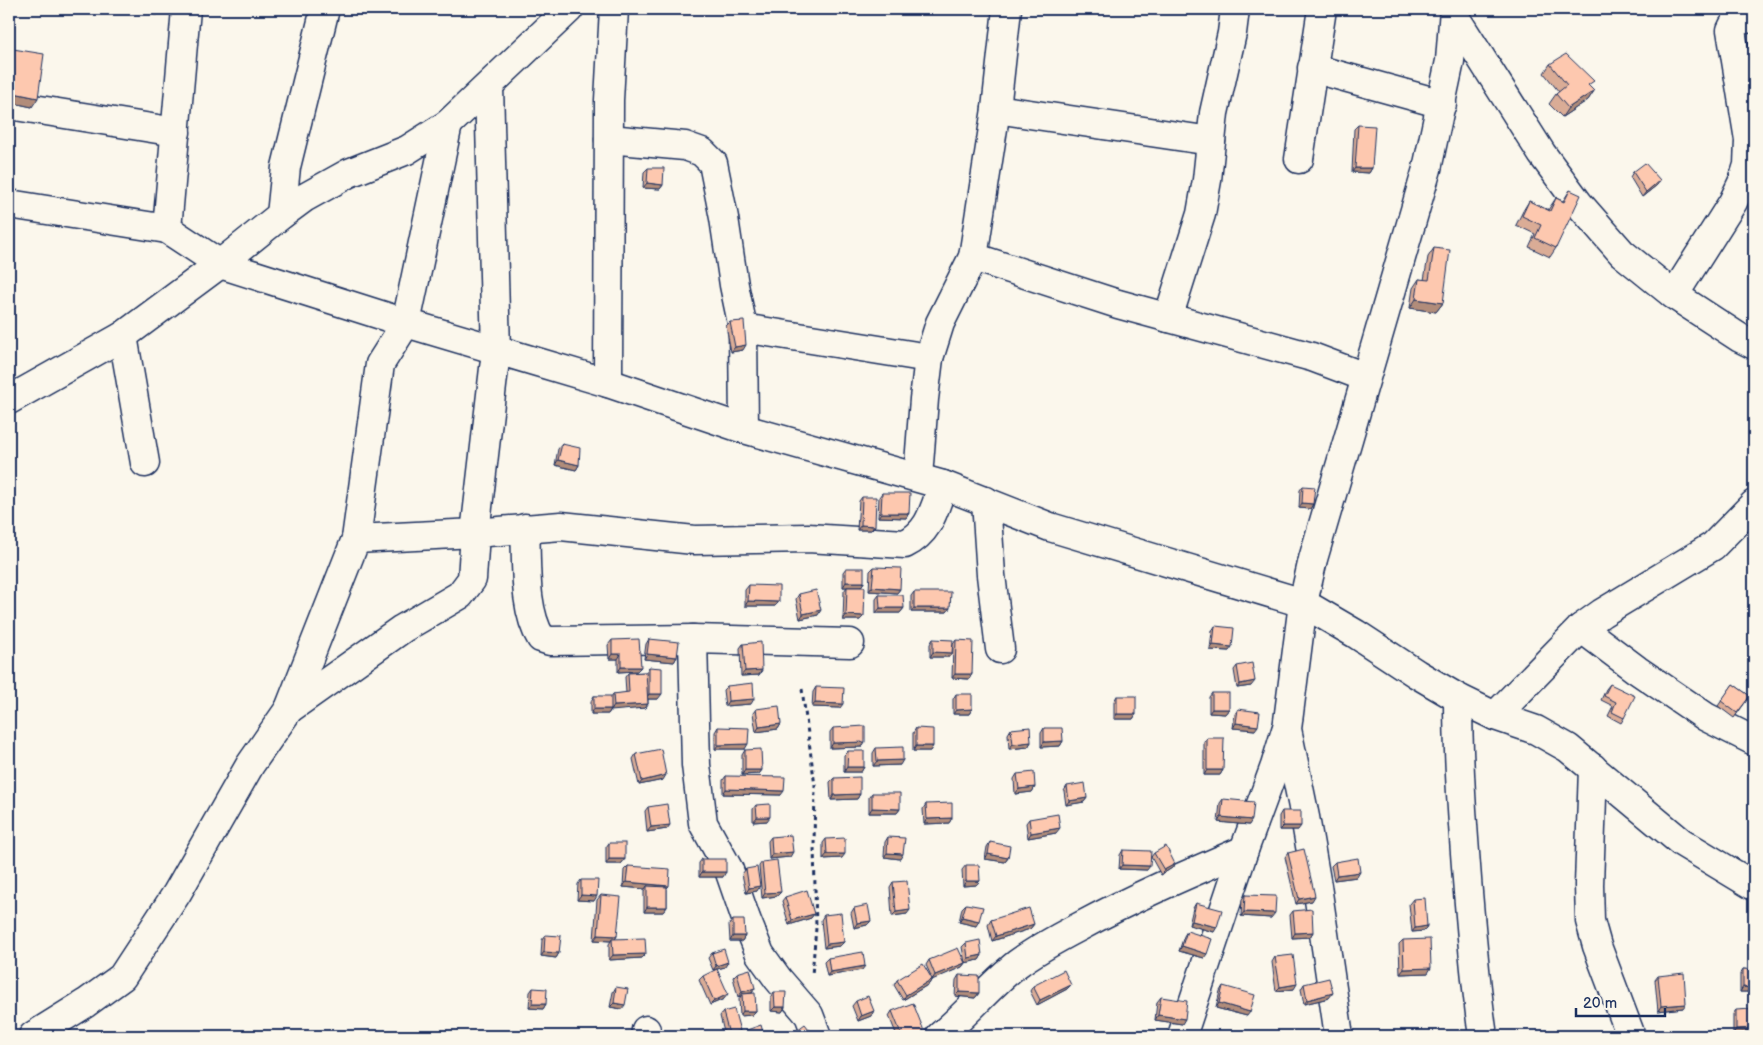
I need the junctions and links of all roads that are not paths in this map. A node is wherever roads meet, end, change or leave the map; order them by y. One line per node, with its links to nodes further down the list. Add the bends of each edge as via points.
1 (186, 9): 16 (street)
2 (325, 9): 21 (street, via 286,167)
3 (569, 9): 11 (street)
4 (614, 9): 17 (street)
5 (1007, 9): 14 (street)
6 (1235, 9): 18 (street)
7 (1322, 9): 10 (street)
8 (1455, 13): 12 (street); 25 (street, via 1542,154 1579,204 1622,253)
9 (1754, 18): 25 (street, via 1739,20 1731,30 1749,140 1748,164 1733,202)
10 (1312, 68): 12 (street); 19 (street)
11 (489, 86): 15 (street); 31 (street)
12 (1442, 104): 33 (street, via 1427,169)
13 (9, 105): 16 (street)
14 (996, 109): 18 (street); 23 (street)
15 (448, 124): 21 (street, via 407,150 349,173); 27 (street)
16 (176, 132): 22 (street)
17 (609, 138): 28 (street, via 685,146 702,152 713,163); 34 (street)
18 (1211, 141): 26 (street, via 1200,214)
19 (1298, 159)
20 (9, 204): 22 (street)
21 (281, 215): 24 (street)
22 (167, 228): 24 (street)
23 (973, 257): 26 (street); 32 (street, via 940,323)
24 (220, 264): 27 (street); 29 (street)
25 (1674, 294): 30 (street)
26 (1168, 318): 33 (street, via 1312,357)
27 (406, 323): 31 (street); 43 (street, via 380,364)
28 (744, 328): 32 (street); 36 (street)
29 (123, 336): 35 (street); 37 (street)
30 (1754, 345)
31 (496, 351): 34 (street); 42 (street)
32 (929, 358): 38 (street, via 924,399)
33 (1366, 377): 44 (street)
34 (608, 383): 36 (street)
35 (9, 400)
36 (744, 429): 38 (street)
37 (145, 463)
38 (931, 481): 39 (street); 41 (street, via 930,522 915,539 905,544 808,538 694,540 561,526)
39 (986, 501): 44 (street, via 1050,527); 48 (street)
40 (1754, 504): 45 (street, via 1713,546)
41 (525, 528): 42 (street); 46 (street, via 529,601 540,638 550,641)
42 (474, 533): 43 (street); 50 (street, via 472,579 460,595 402,630)
43 (356, 539): 50 (street)
44 (1303, 603): 49 (street); 52 (street)
45 (1581, 628): 51 (street); 53 (street, via 1706,717)
46 (693, 639): 47 (street); 57 (street, via 696,765 703,823 729,870 760,954)
47 (850, 643)
48 (1000, 649)
49 (1458, 698): 51 (street); 62 (street, via 1465,850)
50 (289, 709): 58 (street, via 250,766 177,893 122,977)
51 (1495, 716): 54 (street, via 1536,730 1568,748)
52 (1287, 729): 55 (street); 61 (street, via 1317,886)
53 (1754, 741)
54 (1593, 768): 56 (street, via 1680,842); 63 (street, via 1590,921)
55 (1244, 850): 59 (street, via 1104,913 1044,946 997,981); 60 (street)
56 (1754, 886)
57 (813, 1026)
58 (33, 1036)
59 (940, 1036)
60 (1182, 1036)
61 (1339, 1036)
62 (1484, 1036)
63 (1630, 1036)

